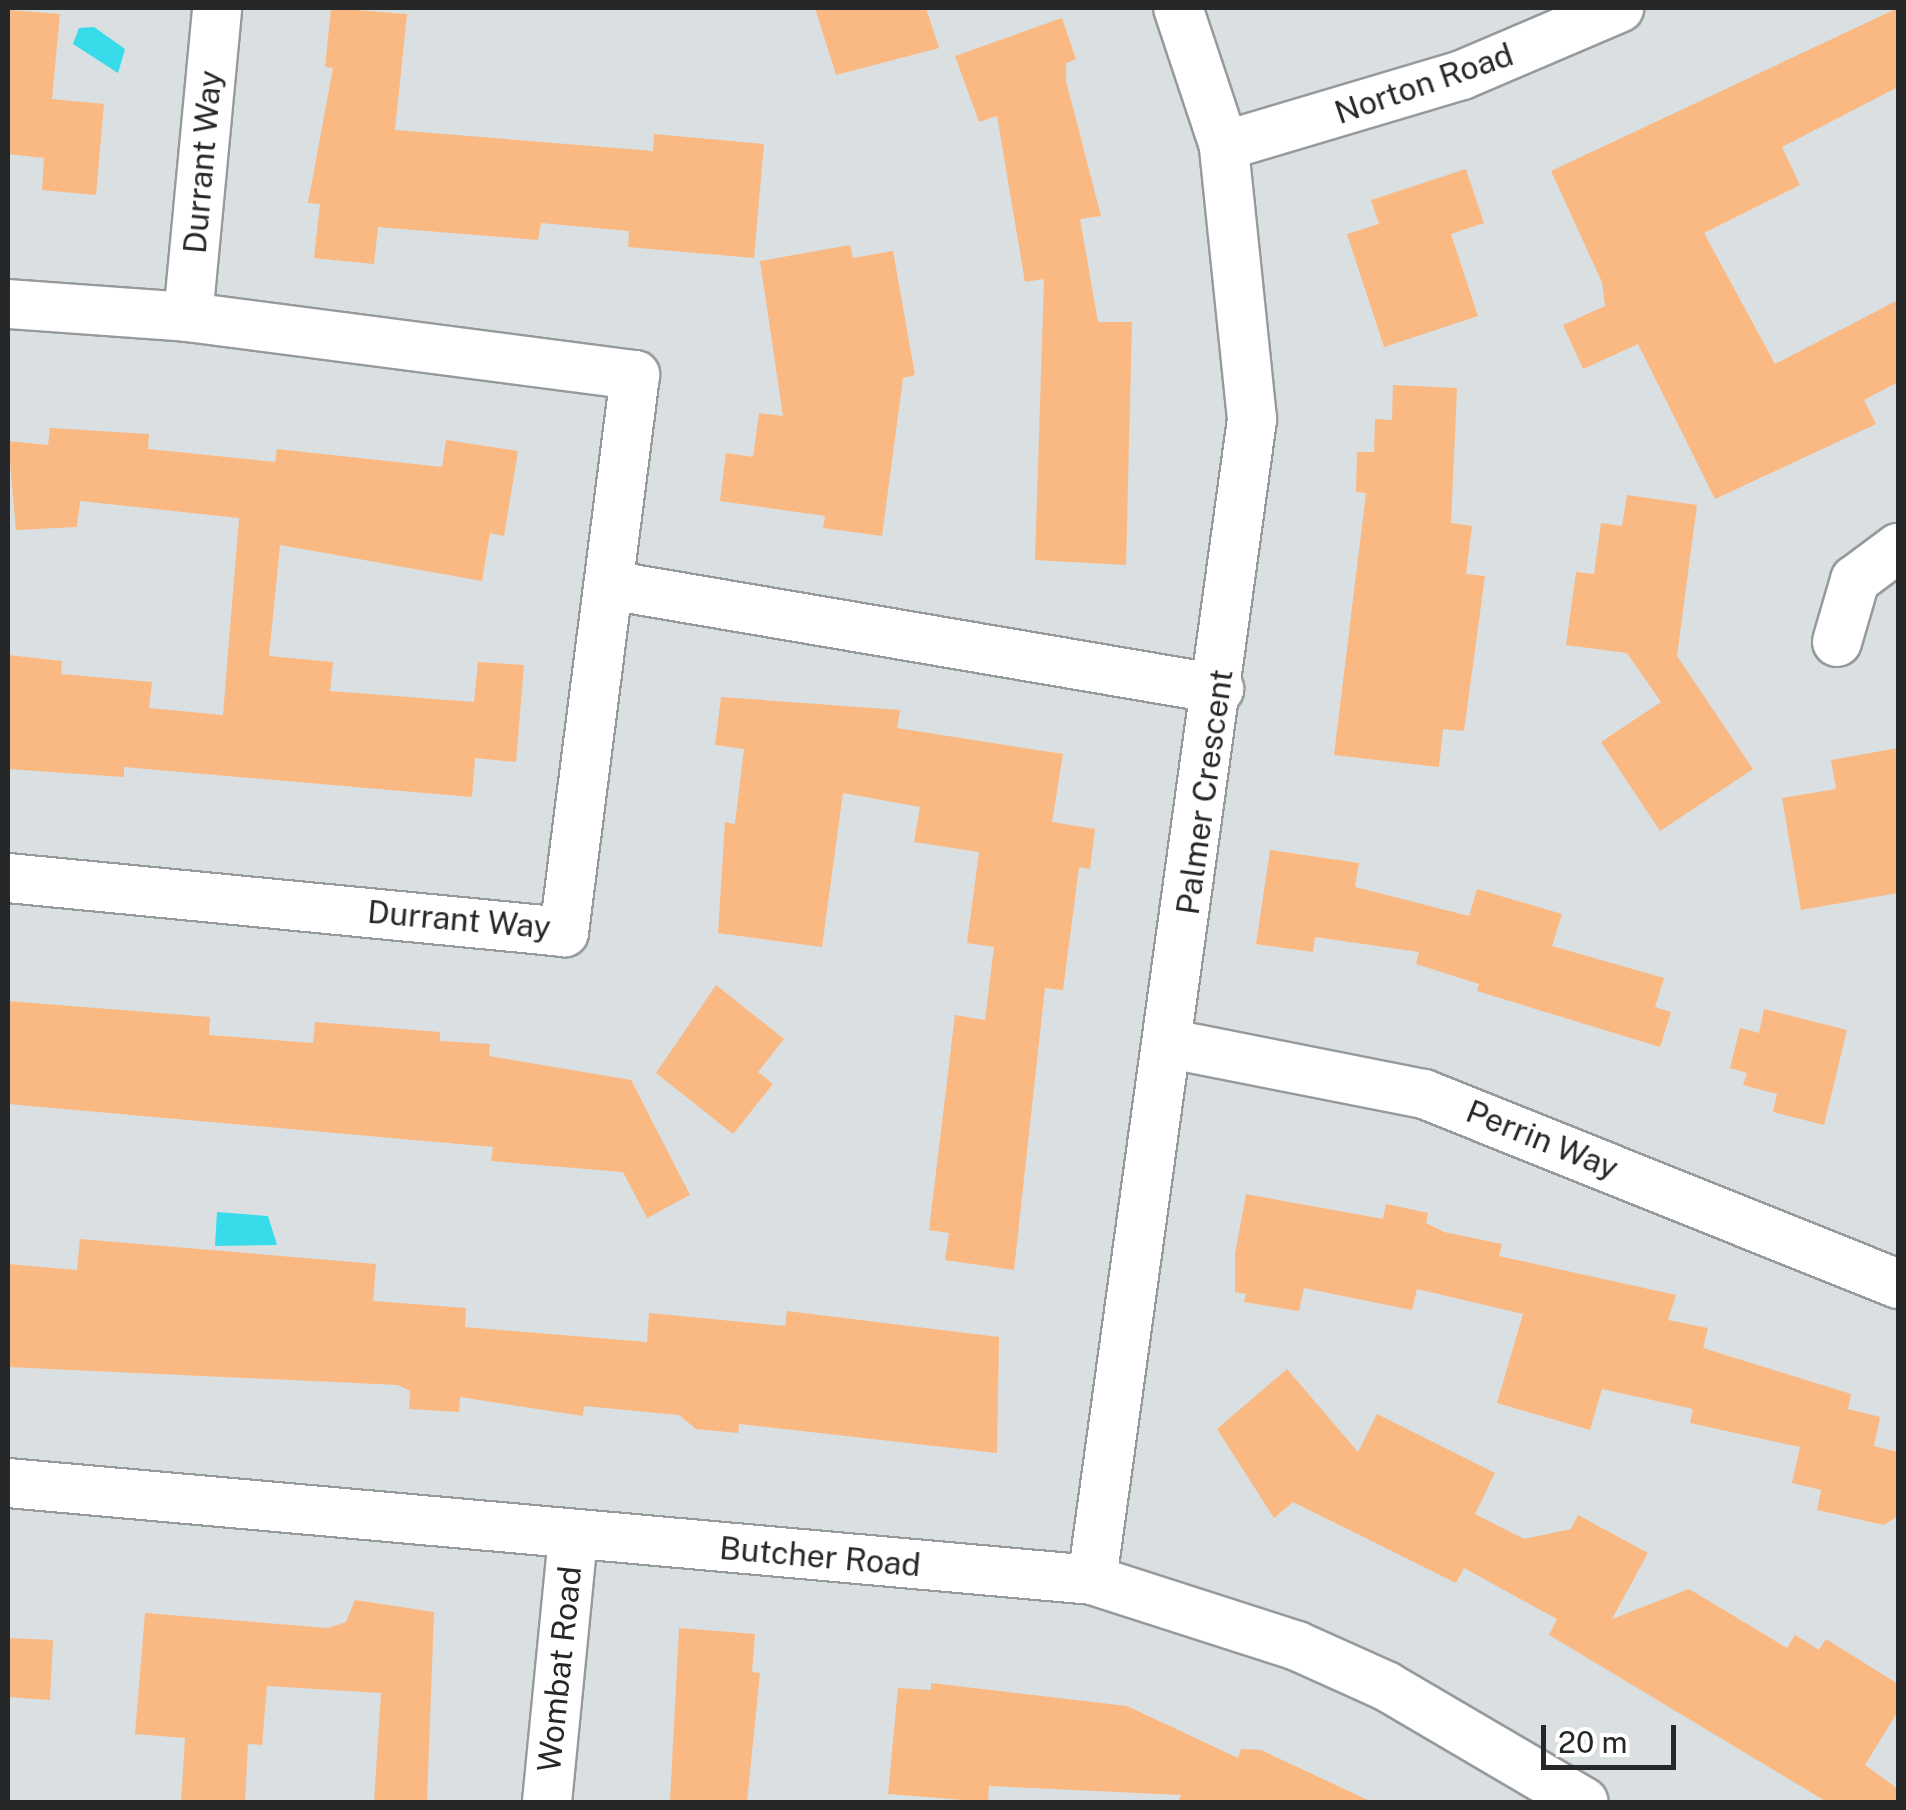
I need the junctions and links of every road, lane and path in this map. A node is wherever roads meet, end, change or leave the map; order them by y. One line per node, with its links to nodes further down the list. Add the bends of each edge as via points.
1 (217, 8): 6 (street, Durrant Way)
2 (1178, 8): 4 (street, Palmer Crescent)
3 (1619, 8): 4 (street, Norton Road, via 1462,75)
4 (1224, 146): 10 (street, Palmer Crescent, via 1252,420)
5 (8, 304): 6 (street, Durrant Way)
6 (188, 317): 8 (street, Durrant Way, via 635,376)
7 (1898, 548): 9 (street, via 1855,580)
8 (616, 586): 10 (street); 11 (street, Durrant Way, via 564,932)
9 (1837, 642)
10 (1219, 689): 12 (street, Palmer Crescent)
11 (8, 878)
12 (1171, 1044): 13 (street, Perrin Way, via 1424,1094); 16 (street, Palmer Crescent)
13 (1898, 1284)
14 (8, 1483): 15 (street, Butcher Road)
15 (573, 1535): 16 (street, Butcher Road); 18 (street, Wombat Road)
16 (1092, 1580): 17 (street, Butcher Road, via 1297,1646 1386,1686)
17 (1555, 1795)
18 (547, 1802)

